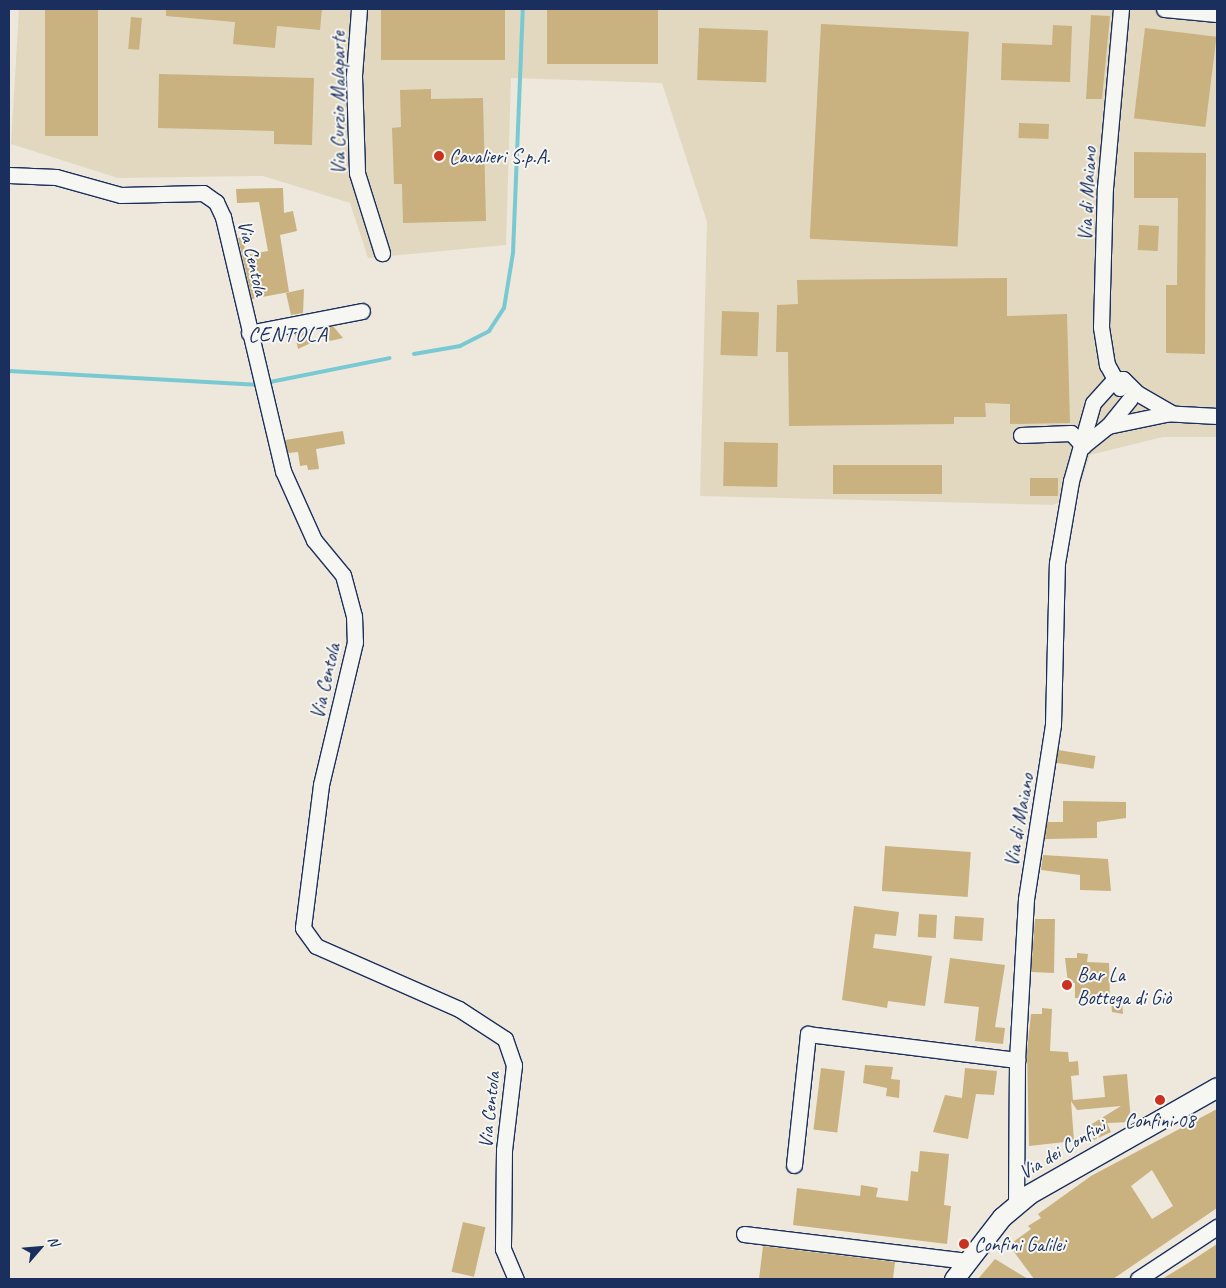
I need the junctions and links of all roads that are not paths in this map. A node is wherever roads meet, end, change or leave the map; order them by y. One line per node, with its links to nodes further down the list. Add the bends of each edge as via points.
1 (359, 9): 6 (street, Via Curzio Malaparte, via 354,76 356,173)
2 (1121, 9): 9 (street, Via di Maiano, via 1105,188 1101,327)
3 (1164, 9): 4 (street)
4 (1217, 14)
5 (9, 175): 8 (street, Via Centola, via 56,177 122,195 190,192 210,196 224,217)
6 (382, 253)
7 (362, 311): 8 (street)
8 (250, 333): 23 (street, Via Centola, via 283,471 301,516 343,575 354,616 355,642 321,785 303,928 316,946 459,1009 504,1039 514,1065 504,1150 503,1249)
9 (1114, 380): 10 (street, Via di Maiano); 11 (street, via 1122,378); 15 (street, Via di Maiano, via 1093,402)
10 (1130, 399): 11 (street, Via di Maiano, via 1151,411); 13 (street, Via di Maiano)
11 (1170, 414): 12 (street); 13 (street, Via di Maiano)
12 (1217, 416)
13 (1108, 426): 15 (street, Via di Maiano)
14 (1021, 435): 15 (street, via 1071,434)
15 (1084, 446): 16 (street, Via di Maiano, via 1070,481 1057,563 1053,724 1034,835)
16 (1017, 1060): 18 (street, via 808,1034); 19 (street, Via di Maiano)
17 (1217, 1087): 19 (main road, Via dei Confini, via 1082,1161)
18 (794, 1165)
19 (1016, 1204): 22 (main road, Via dei Confini)
20 (1217, 1226): 25 (street)
21 (744, 1234): 22 (street)
22 (967, 1262): 24 (main road, Via dei Confini)
23 (516, 1279)
24 (954, 1279)
25 (1138, 1279)

